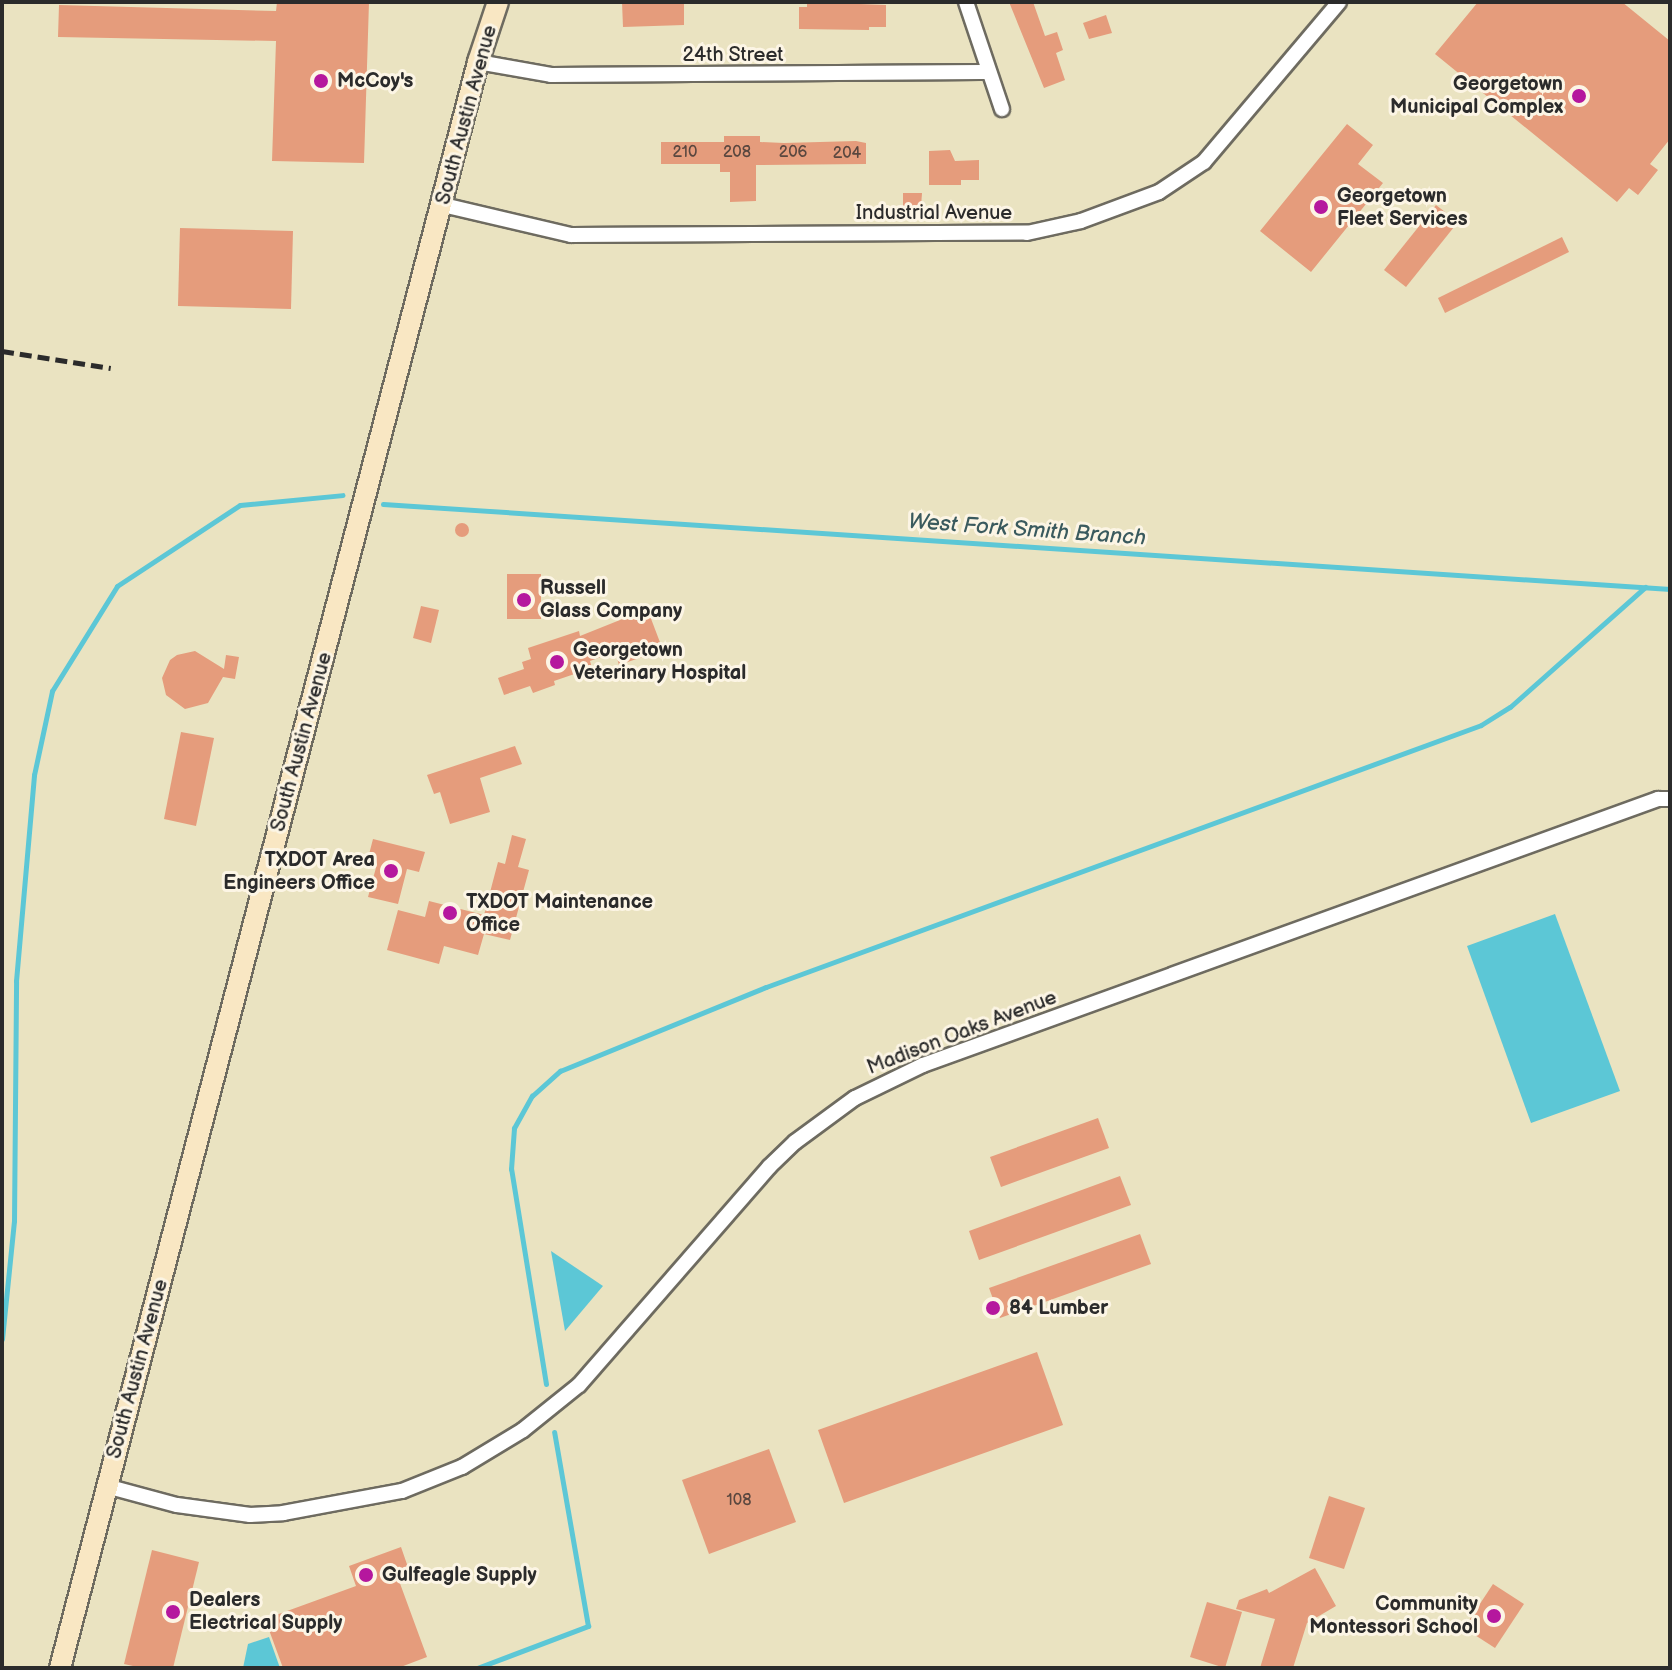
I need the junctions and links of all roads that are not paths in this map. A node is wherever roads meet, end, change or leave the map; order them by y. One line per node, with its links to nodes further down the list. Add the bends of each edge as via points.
1 (498, 2): 4 (main road, South Austin Avenue)
2 (966, 2): 5 (street)
3 (1339, 2): 7 (street, Industrial Avenue, via 1204,162 1159,192 1081,221 1027,233 571,235)
4 (478, 62): 5 (street, 24th Street, via 551,75); 7 (main road, South Austin Avenue)
5 (989, 72): 6 (street)
6 (1002, 109)
7 (443, 205): 9 (main road, South Austin Avenue)
8 (1670, 799): 9 (street, Madison Oaks Avenue, via 1658,799 923,1065 855,1098 769,1167 579,1385 523,1430 462,1467 402,1491 250,1515 177,1505)
9 (106, 1486): 10 (main road, South Austin Avenue)
10 (60, 1668)

